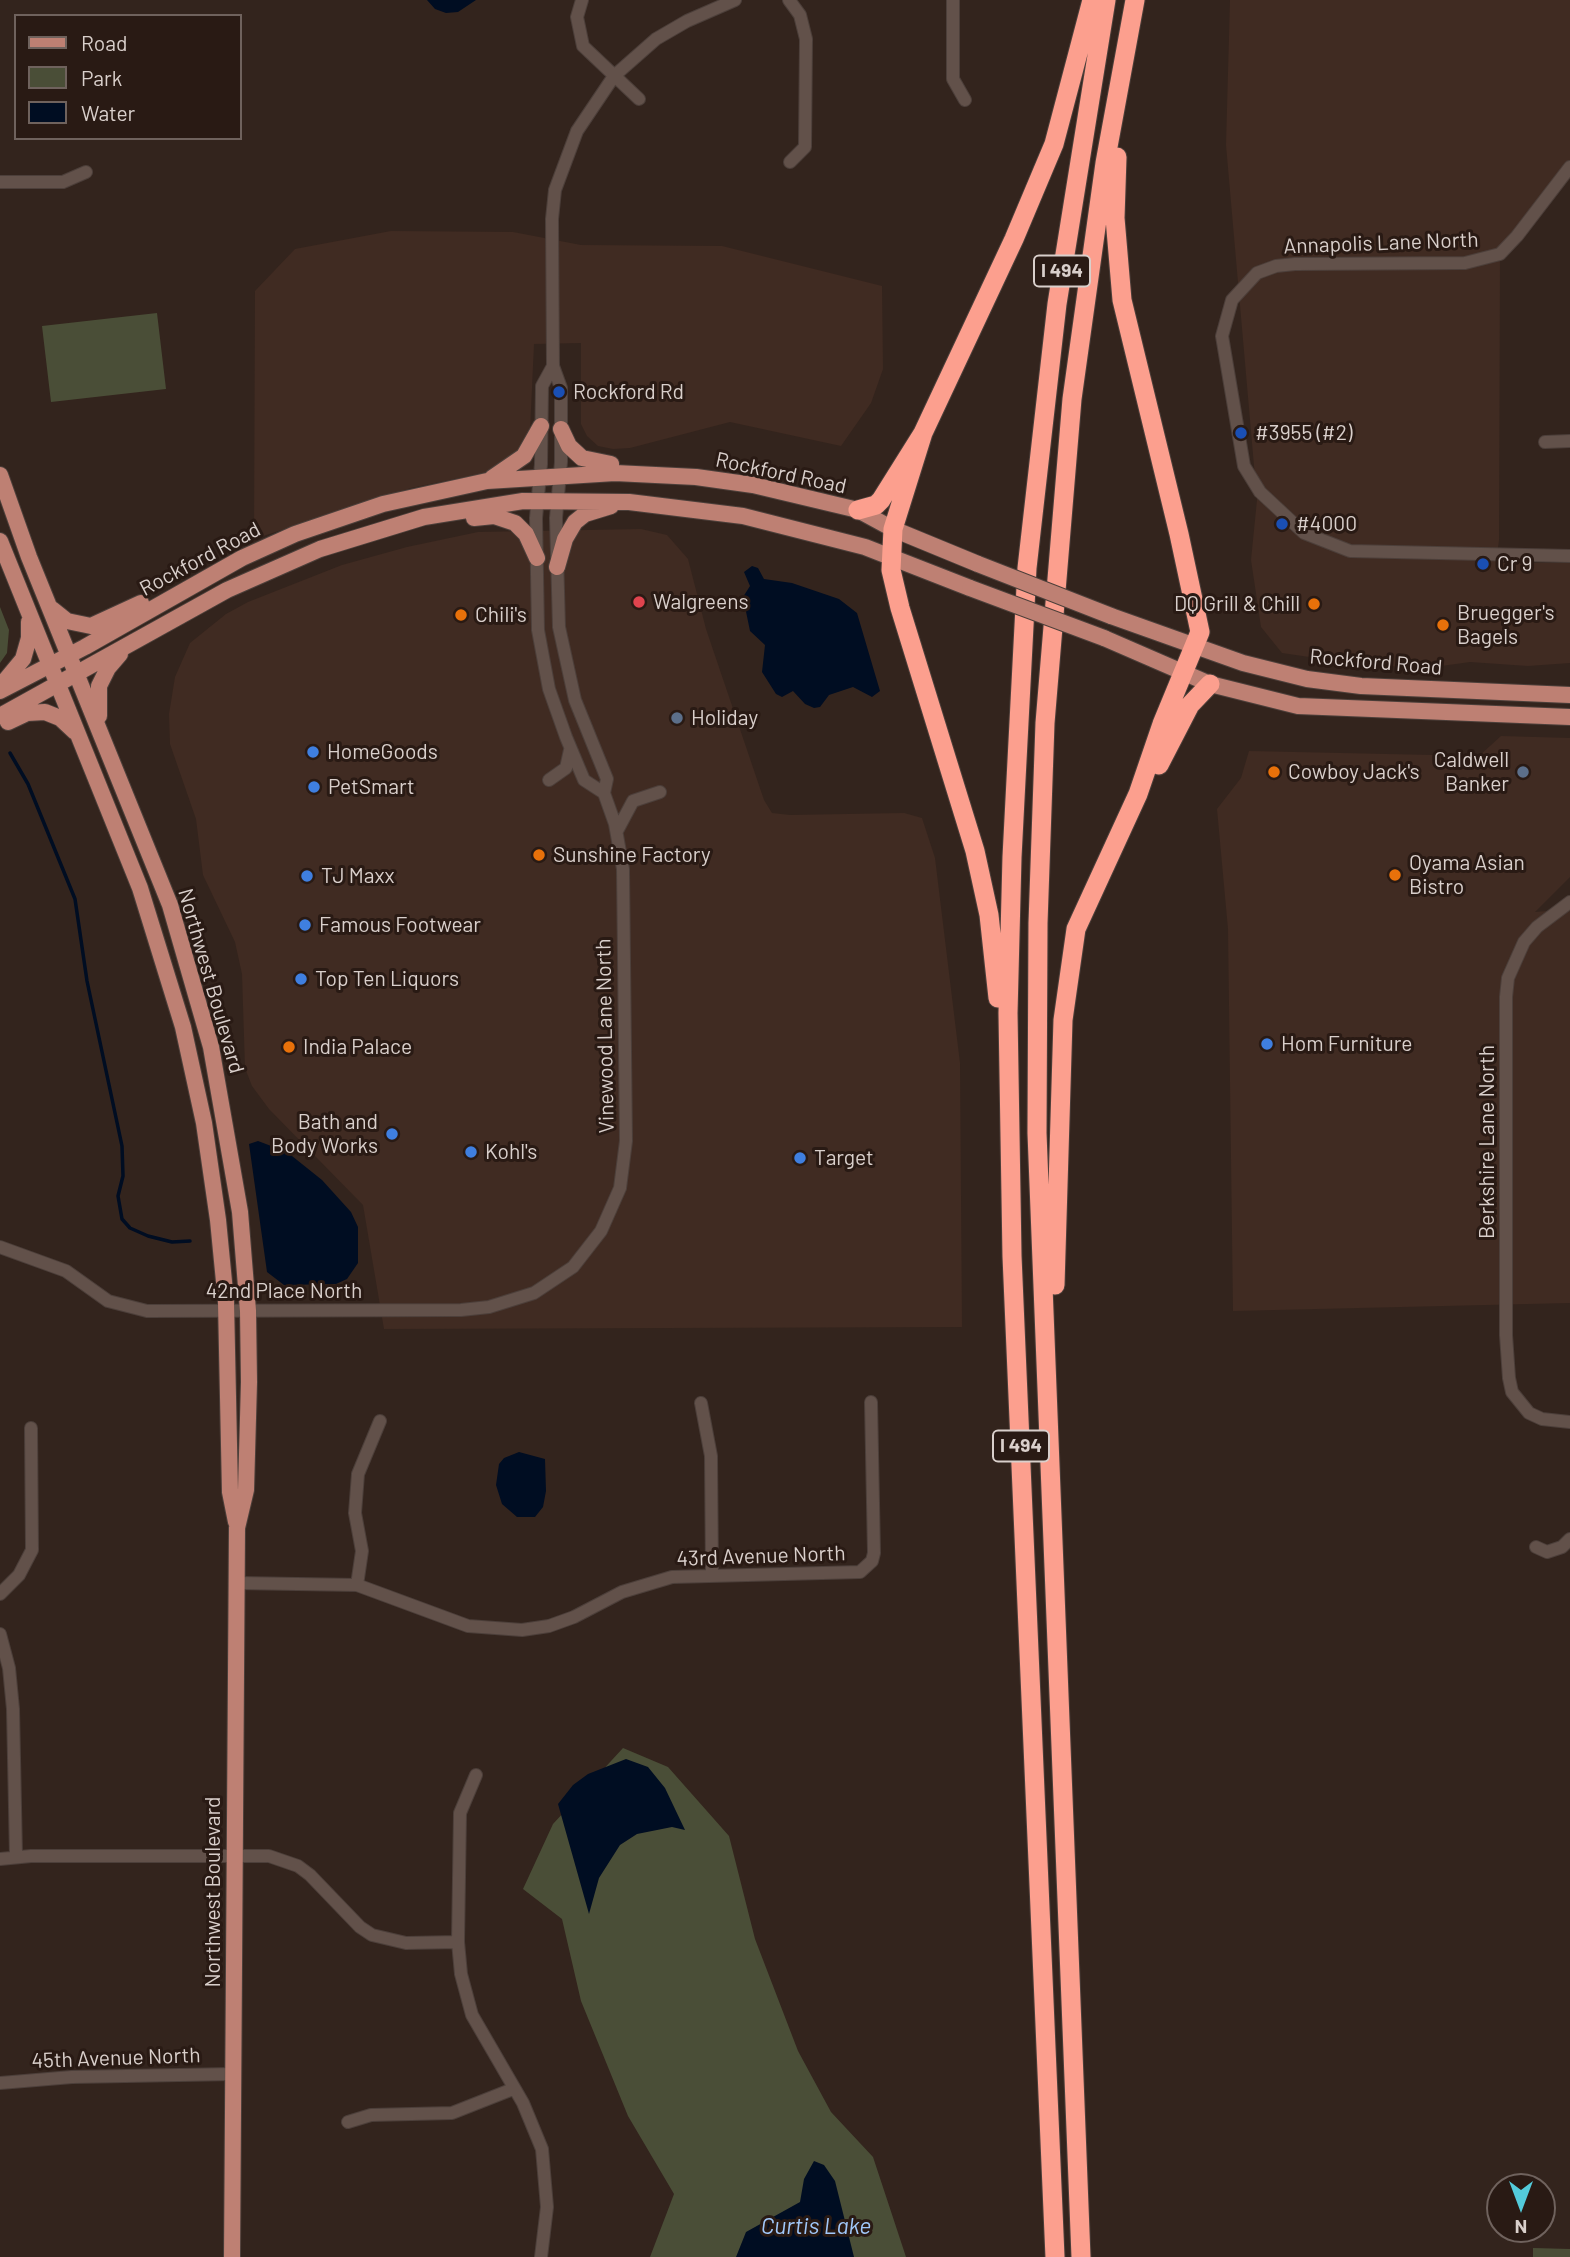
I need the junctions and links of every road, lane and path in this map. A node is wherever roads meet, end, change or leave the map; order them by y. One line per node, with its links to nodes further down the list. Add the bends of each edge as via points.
1 (582, 0): 9 (street, via 577,17 583,46)
2 (735, 0): 9 (street, Vinewood Lane North, via 656,39)
3 (789, 0): 12 (street, via 800,15 806,38 805,147)
4 (953, 0): 11 (street, via 953,79)
5 (1091, 0): 19 (highway, via 1046,165)
6 (1106, 0): 64 (highway, I 494, via 1057,304 1027,568 1012,857)
7 (1135, 0): 8 (highway, I 494)
8 (1121, 70): 42 (highway, via 1115,210 1119,281 1197,612 1200,632); 69 (highway, I 494, via 1072,399 1045,723 1037,1133)
9 (614, 76): 10 (street); 16 (street, Vinewood Lane North, via 577,131 555,190)
10 (639, 99)
11 (965, 100)
12 (790, 162)
13 (1570, 167): 34 (street, Annapolis Lane North, via 1500,254 1465,263 1276,266 1257,273 1238,293 1225,318 1223,336 1244,466 1260,492 1304,533 1350,551)
14 (86, 172): 15 (street, via 63,182)
15 (0, 182)
16 (553, 366): 17 (street, Vinewood Lane North, via 542,386); 18 (street, Vinewood Lane North, via 561,388)
17 (541, 426): 24 (street, Vinewood Lane North); 25 (main road, via 524,456)
18 (561, 429): 22 (street, Vinewood Lane North); 26 (main road, via 569,446 589,461 712,470 737,474)
19 (923, 433): 30 (highway, via 881,500); 32 (highway)
20 (1570, 441): 21 (street)
21 (1545, 442)
22 (560, 474): 24 (main road, Rockford Road); 26 (main road, Rockford Road, via 656,475); 27 (street, Vinewood Lane North)
23 (0, 475): 39 (main road, Northwest Boulevard)
24 (540, 476): 25 (main road, Rockford Road); 28 (street, Vinewood Lane North)
25 (486, 481): 38 (main road, Rockford Road, via 346,515 242,558)
26 (753, 485): 30 (main road, Rockford Road)
27 (558, 499): 28 (main road, Rockford Road); 29 (main road, Rockford Road); 37 (street, Vinewood Lane North)
28 (538, 500): 31 (main road, Rockford Road); 36 (street, Vinewood Lane North)
29 (646, 503): 35 (main road, Rockford Road, via 762,519); 37 (main road, via 604,508 577,519 568,531)
30 (858, 510): 32 (main road, Rockford Road)
31 (424, 517): 36 (main road, via 443,522 494,516 509,519 526,534); 41 (main road, Rockford Road, via 337,542 283,564)
32 (893, 530): 35 (highway); 42 (main road, Rockford Road, bridge)
33 (0, 541): 40 (main road, Northwest Boulevard)
34 (1570, 556)
35 (891, 557): 45 (main road, Rockford Road, bridge); 64 (highway, via 900,608 972,838 986,898)
36 (537, 558): 57 (street, Vinewood Lane North, via 542,657)
37 (557, 567): 60 (street, Vinewood Lane North, via 560,632 575,700 607,779)
38 (186, 589): 39 (main road, via 168,589 98,626 67,621); 43 (main road, Rockford Road)
39 (47, 602): 43 (main road, Northwest Boulevard)
40 (28, 612): 44 (main road, Northwest Boulevard); 49 (main road, via 25,654)
41 (138, 639): 46 (main road, Rockford Road); 56 (main road, via 115,659 99,686)
42 (1195, 646): 45 (highway); 51 (main road, Rockford Road, via 1258,667 1332,683)
43 (68, 654): 44 (main road, Rockford Road); 46 (main road, Northwest Boulevard)
44 (50, 664): 47 (main road, Northwest Boulevard); 50 (main road, Rockford Road)
45 (1185, 672): 48 (main road, Rockford Road); 61 (highway)
46 (76, 673): 47 (main road, Rockford Road); 56 (main road, Northwest Boulevard)
47 (57, 684): 52 (main road, Rockford Road); 55 (main road, Northwest Boulevard)
48 (1210, 684): 53 (main road, Rockford Road, via 1318,709); 61 (highway, via 1190,705 1155,773)
49 (0, 685)
50 (0, 691)
51 (1570, 695)
52 (0, 716)
53 (1570, 717)
54 (0, 726): 55 (main road, via 27,713 46,712)
55 (79, 736): 67 (main road, Northwest Boulevard, via 140,888 183,1027 212,1171)
56 (101, 736): 68 (main road, Northwest Boulevard, via 170,905 211,1047 233,1166)
57 (569, 746): 58 (street, via 566,768); 60 (street, Vinewood Lane North, via 584,780)
58 (549, 780)
59 (660, 792): 62 (street, via 633,801)
60 (604, 793): 62 (street, Vinewood Lane North)
61 (1138, 794): 69 (highway, via 1086,904 1070,962 1061,1067 1054,1325)
62 (617, 831): 66 (street, Vinewood Lane North, via 623,869 624,1165 612,1210)
63 (1570, 902): 73 (street, Berkshire Lane North, via 1524,942 1508,978 1506,1335 1509,1378 1519,1405 1542,1419)
64 (1009, 1126): 94 (highway, I 494)
65 (0, 1247): 67 (street, 42nd Place North, via 66,1271 108,1301 128,1308)
66 (573, 1267): 68 (street, 42nd Place North, via 534,1293 489,1307)
67 (226, 1310): 68 (street, 42nd Place North); 75 (main road, Northwest Boulevard, via 230,1492)
68 (248, 1311): 75 (main road, Northwest Boulevard, via 246,1490)
69 (1045, 1351): 95 (highway, I 494)
70 (871, 1402): 78 (street, 43rd Avenue North, via 873,1561 860,1572)
71 (701, 1403): 78 (street, via 710,1456)
72 (380, 1421): 80 (street, via 355,1493 362,1551)
73 (1570, 1422)
74 (31, 1428): 81 (street, via 32,1550 19,1575)
75 (237, 1528): 79 (main road, Northwest Boulevard)
76 (1570, 1539): 77 (street, via 1562,1548 1547,1552)
77 (1536, 1547)
78 (712, 1575): 80 (street, 43rd Avenue North, via 647,1583 574,1617 522,1630 468,1626)
79 (237, 1583): 80 (street, 43rd Avenue North); 84 (main road, Northwest Boulevard)
80 (357, 1585)
81 (0, 1594)
82 (0, 1634): 85 (street, via 13,1709)
83 (476, 1776): 87 (street, via 460,1813)
84 (234, 1854): 85 (street); 87 (street, via 269,1856 298,1866 372,1935 406,1943); 88 (main road, Northwest Boulevard)
85 (16, 1856): 86 (street)
86 (0, 1859)
87 (458, 1942): 90 (street, via 464,1992 472,2015)
88 (233, 2074): 89 (street, 45th Avenue North); 92 (main road, Northwest Boulevard)
89 (0, 2083)
90 (513, 2089): 91 (street, via 452,2113 371,2115); 93 (street, via 533,2125 546,2178)
91 (348, 2122)
92 (232, 2257)
93 (541, 2257)
94 (1055, 2257)
95 (1081, 2257)

